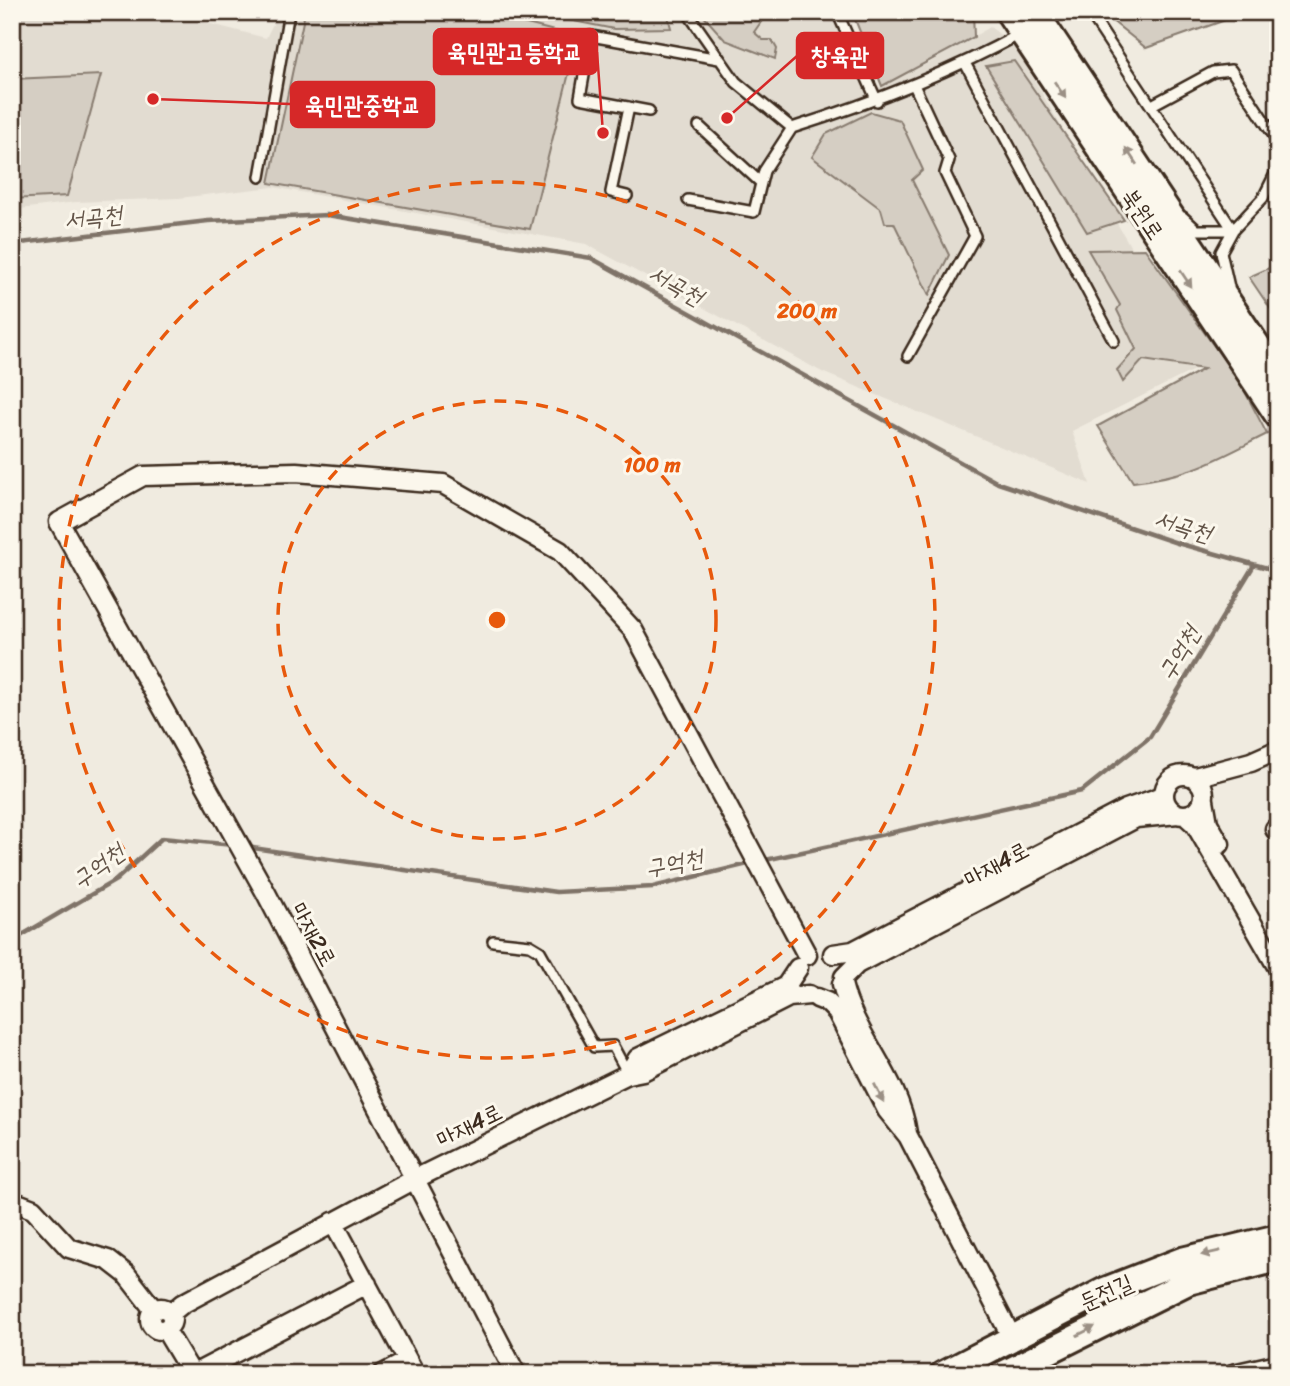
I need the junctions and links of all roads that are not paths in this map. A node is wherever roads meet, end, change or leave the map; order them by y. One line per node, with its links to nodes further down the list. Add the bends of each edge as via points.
1 (289, 12): 18 (lane)
2 (687, 12): 7 (lane)
3 (837, 12): 10 (lane)
4 (1008, 12): 6 (street, 북원로)
5 (1088, 12): 11 (lane)
6 (1037, 20): 8 (lane); 20 (street, 북원로, one-way to 6); 28 (street, 북원로, one-way to 28)
7 (719, 59): 12 (lane, via 591,36 580,98); 15 (lane, via 736,82)
8 (965, 62): 9 (lane); 25 (lane)
9 (914, 85): 10 (lane); 26 (lane, via 949,160 945,173 975,236)
10 (877, 101): 15 (lane)
11 (1152, 105): 16 (lane, via 1213,72 1231,70); 23 (lane)
12 (629, 107): 13 (lane); 21 (lane, via 611,192)
13 (649, 110)
14 (699, 126): 19 (lane)
15 (792, 128): 19 (lane)
16 (1278, 142)
17 (1278, 169): 23 (lane, via 1263,198)
18 (260, 177)
19 (761, 183): 22 (lane, via 754,212)
20 (1156, 193): 23 (lane, via 1198,230); 24 (street, 북원로)
21 (627, 196)
22 (688, 200)
23 (1233, 230): 24 (lane, via 1221,252)
24 (1235, 312): 27 (street, 북원로)
25 (1114, 341)
26 (908, 356)
27 (1278, 376)
28 (1278, 416)
29 (1278, 750): 30 (street)
30 (1251, 762): 31 (street); 33 (street)
31 (1195, 778): 32 (street, via 1175,776); 33 (street)
32 (1164, 793): 34 (street, via 1167,806); 37 (street, 마재4로, via 853,951)
33 (1204, 797): 34 (street, via 1197,810); 36 (street, via 1208,823)
34 (1181, 814): 39 (street, via 1195,824); 40 (street, 마재4로, via 1136,818 857,964)
35 (493, 941): 42 (lane, via 530,945 540,951 594,1047 613,1046)
36 (1278, 952)
37 (832, 954): 38 (street, via 822,951); 40 (street, via 841,962)
38 (803, 962): 41 (street, via 799,984); 42 (street, 마재4로, via 786,986 638,1058); 44 (street, 마재2로, via 778,900 633,630 559,551 443,484 296,472 143,477 59,522 266,893)
39 (1278, 968)
40 (843, 980): 41 (street, via 832,995); 43 (street, via 847,1004 903,1108)
41 (813, 997): 42 (street, 마재4로, via 789,997 643,1072); 43 (street, one-way to 43, via 837,1012 887,1110)
42 (628, 1074): 44 (street, 마재4로)
43 (908, 1136): 51 (street)
44 (415, 1179): 46 (street, 마재4로); 57 (street, 마재2로)
45 (12, 1201): 50 (street, via 33,1209 69,1248 108,1260 127,1274)
46 (334, 1222): 49 (street); 50 (street, 마재4로)
47 (1278, 1237): 51 (street, 둔전길, one-way to 51, via 1182,1260 1105,1290)
48 (1278, 1259): 54 (street, 둔전길, one-way to 48, via 1188,1282)
49 (367, 1284): 53 (street); 55 (street)
50 (163, 1317): 55 (street)
51 (1013, 1338): 54 (street); 58 (street, 둔전길)
52 (1278, 1364): 60 (street)
53 (411, 1367): 56 (street)
54 (1029, 1368): 59 (street, 둔전길)
55 (193, 1374)
56 (383, 1374)
57 (516, 1374)
58 (943, 1374)
59 (1003, 1374)
60 (1233, 1374)

